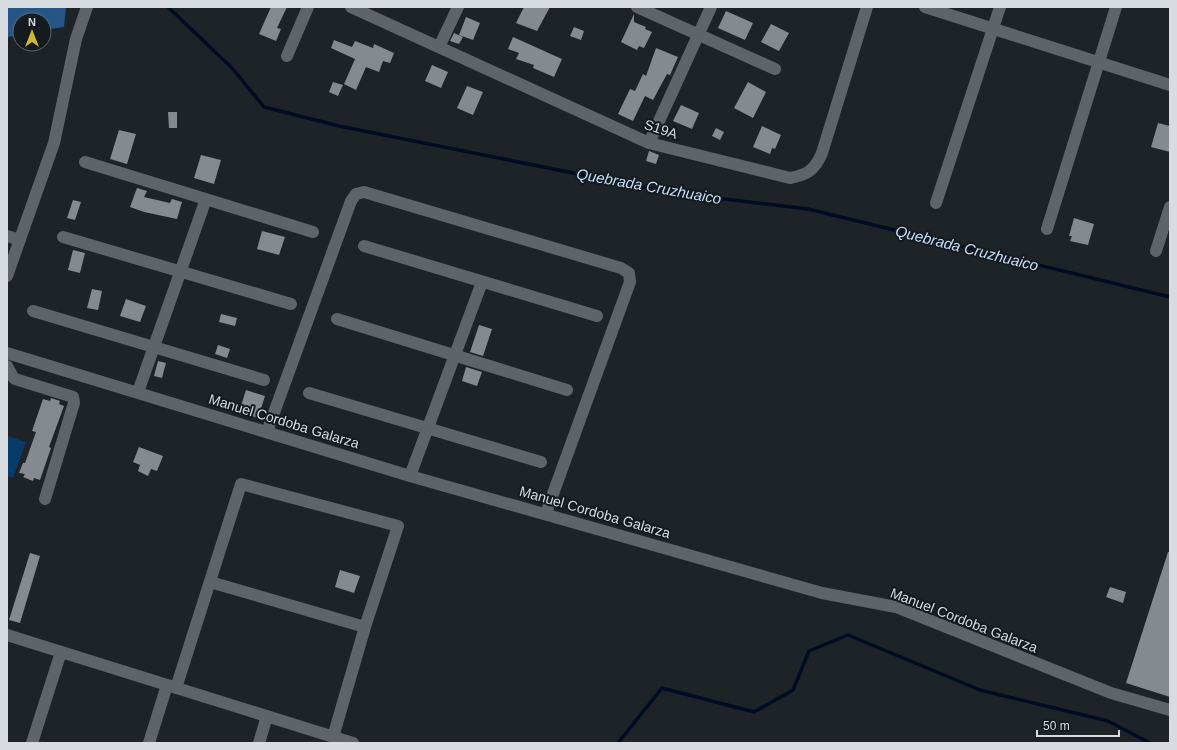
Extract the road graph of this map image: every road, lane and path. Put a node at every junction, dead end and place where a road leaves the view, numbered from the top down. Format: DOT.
graph roads {
  1 [pos="87,7"];
  2 [pos="308,7"];
  3 [pos="351,7"];
  4 [pos="458,7"];
  5 [pos="637,7"];
  6 [pos="711,7"];
  7 [pos="866,7"];
  8 [pos="924,7"];
  9 [pos="1000,7"];
  10 [pos="1116,7"];
  11 [pos="994,29"];
  12 [pos="699,35"];
  13 [pos="439,47"];
  14 [pos="287,56"];
  15 [pos="1099,62"];
  16 [pos="775,69"];
  17 [pos="1170,85"];
  18 [pos="649,143"];
  19 [pos="85,162"];
  20 [pos="206,199"];
  21 [pos="936,203"];
  22 [pos="1170,207"];
  23 [pos="1047,229"];
  24 [pos="313,232"];
  25 [pos="7,236"];
  26 [pos="63,237"];
  27 [pos="20,240"];
  28 [pos="364,246"];
  29 [pos="1156,251"];
  30 [pos="181,272"];
  31 [pos="7,276"];
  32 [pos="482,282"];
  33 [pos="291,304"];
  34 [pos="33,311"];
  35 [pos="597,316"];
  36 [pos="337,319"];
  37 [pos="154,347"];
  38 [pos="7,353"];
  39 [pos="455,355"];
  40 [pos="7,366"];
  41 [pos="264,380"];
  42 [pos="567,390"];
  43 [pos="138,392"];
  44 [pos="309,392"];
  45 [pos="428,428"];
  46 [pos="266,432"];
  47 [pos="542,462"];
  48 [pos="410,476"];
  49 [pos="45,499"];
  50 [pos="546,514"];
  51 [pos="210,582"];
  52 [pos="365,627"];
  53 [pos="7,635"];
  54 [pos="61,652"];
  55 [pos="172,686"];
  56 [pos="1170,710"];
  57 [pos="267,716"];
  58 [pos="333,737"];
  59 [pos="32,743"];
  60 [pos="149,743"];
  61 [pos="259,743"];
  62 [pos="353,743"];
  1 -- 27 [label="street"];
  2 -- 14 [label="street"];
  3 -- 13 [label="street, S19A"];
  4 -- 13 [label="street"];
  5 -- 12 [label="street"];
  6 -- 12 [label="street"];
  7 -- 18 [label="street, S19A"];
  8 -- 11 [label="street"];
  9 -- 11 [label="street"];
  10 -- 15 [label="street"];
  11 -- 15 [label="street"];
  11 -- 21 [label="street"];
  12 -- 16 [label="street"];
  12 -- 18 [label="street"];
  13 -- 18 [label="street, S19A"];
  15 -- 17 [label="street"];
  15 -- 23 [label="street"];
  19 -- 20 [label="street"];
  20 -- 24 [label="street"];
  20 -- 30 [label="street"];
  22 -- 29 [label="street"];
  25 -- 27 [label="street"];
  26 -- 30 [label="street"];
  27 -- 31 [label="street"];
  28 -- 32 [label="street"];
  30 -- 33 [label="street"];
  30 -- 37 [label="street"];
  32 -- 35 [label="street"];
  32 -- 39 [label="street"];
  34 -- 37 [label="street"];
  36 -- 39 [label="street"];
  37 -- 41 [label="street"];
  37 -- 43 [label="street"];
  38 -- 43 [label="street, Manuel Cordoba Galarza"];
  39 -- 42 [label="street"];
  39 -- 45 [label="street"];
  40 -- 49 [label="street"];
  43 -- 46 [label="street, Manuel Cordoba Galarza"];
  44 -- 45 [label="street"];
  45 -- 47 [label="street"];
  45 -- 48 [label="street"];
  46 -- 48 [label="street, Manuel Cordoba Galarza"];
  46 -- 50 [label="street"];
  48 -- 50 [label="street, Manuel Cordoba Galarza"];
  50 -- 56 [label="street, Manuel Cordoba Galarza"];
  51 -- 52 [label="street"];
  51 -- 52 [label="street"];
  51 -- 55 [label="street"];
  52 -- 58 [label="street"];
  53 -- 54 [label="street"];
  54 -- 55 [label="street"];
  54 -- 59 [label="street"];
  55 -- 57 [label="street"];
  55 -- 60 [label="street"];
  57 -- 58 [label="street"];
  57 -- 61 [label="street"];
  58 -- 62 [label="street"];
}
